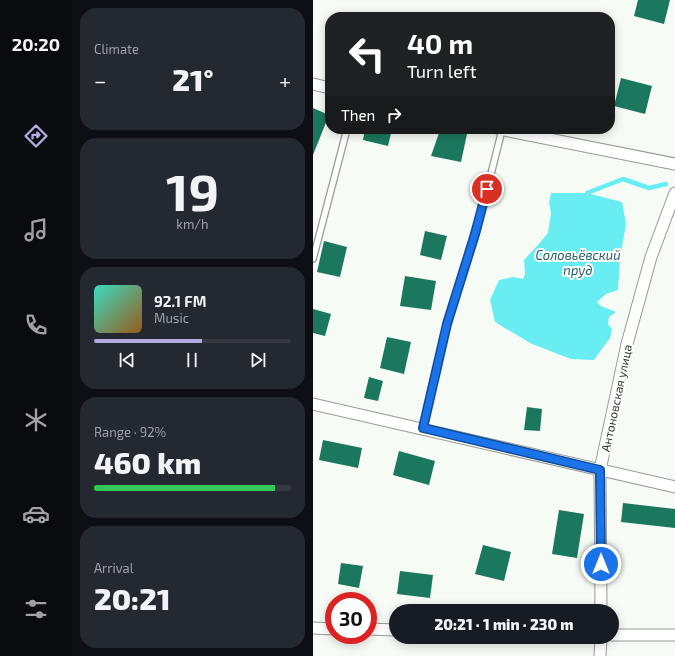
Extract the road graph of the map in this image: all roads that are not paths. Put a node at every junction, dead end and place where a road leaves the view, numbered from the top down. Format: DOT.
graph roads {
  1 [pos="313,84"];
  2 [pos="325,87"];
  3 [pos="346,134"];
  4 [pos="499,134"];
  5 [pos="525,134"];
  6 [pos="675,164"];
  7 [pos="675,193"];
  8 [pos="313,259"];
  9 [pos="313,404"];
  10 [pos="423,428"];
  11 [pos="600,470"];
  12 [pos="675,487"];
  13 [pos="601,604"];
  14 [pos="313,628"];
  15 [pos="325,628"];
  16 [pos="377,629"];
  17 [pos="389,630"];
  18 [pos="619,635"];
  19 [pos="675,635"];
  20 [pos="601,644"];
  21 [pos="600,656"];
  1 -- 2 [label="street"];
  3 -- 8 [label="lane"];
  4 -- 10 [label="lane"];
  5 -- 6 [label="street"];
  7 -- 11 [label="street, Антоновская улица"];
  9 -- 10 [label="street"];
  10 -- 11 [label="street"];
  11 -- 12 [label="street"];
  11 -- 13 [label="street, Антоновская улица"];
  14 -- 15 [label="street"];
  16 -- 17 [label="street"];
  18 -- 19 [label="street"];
  20 -- 21 [label="street"];
}
